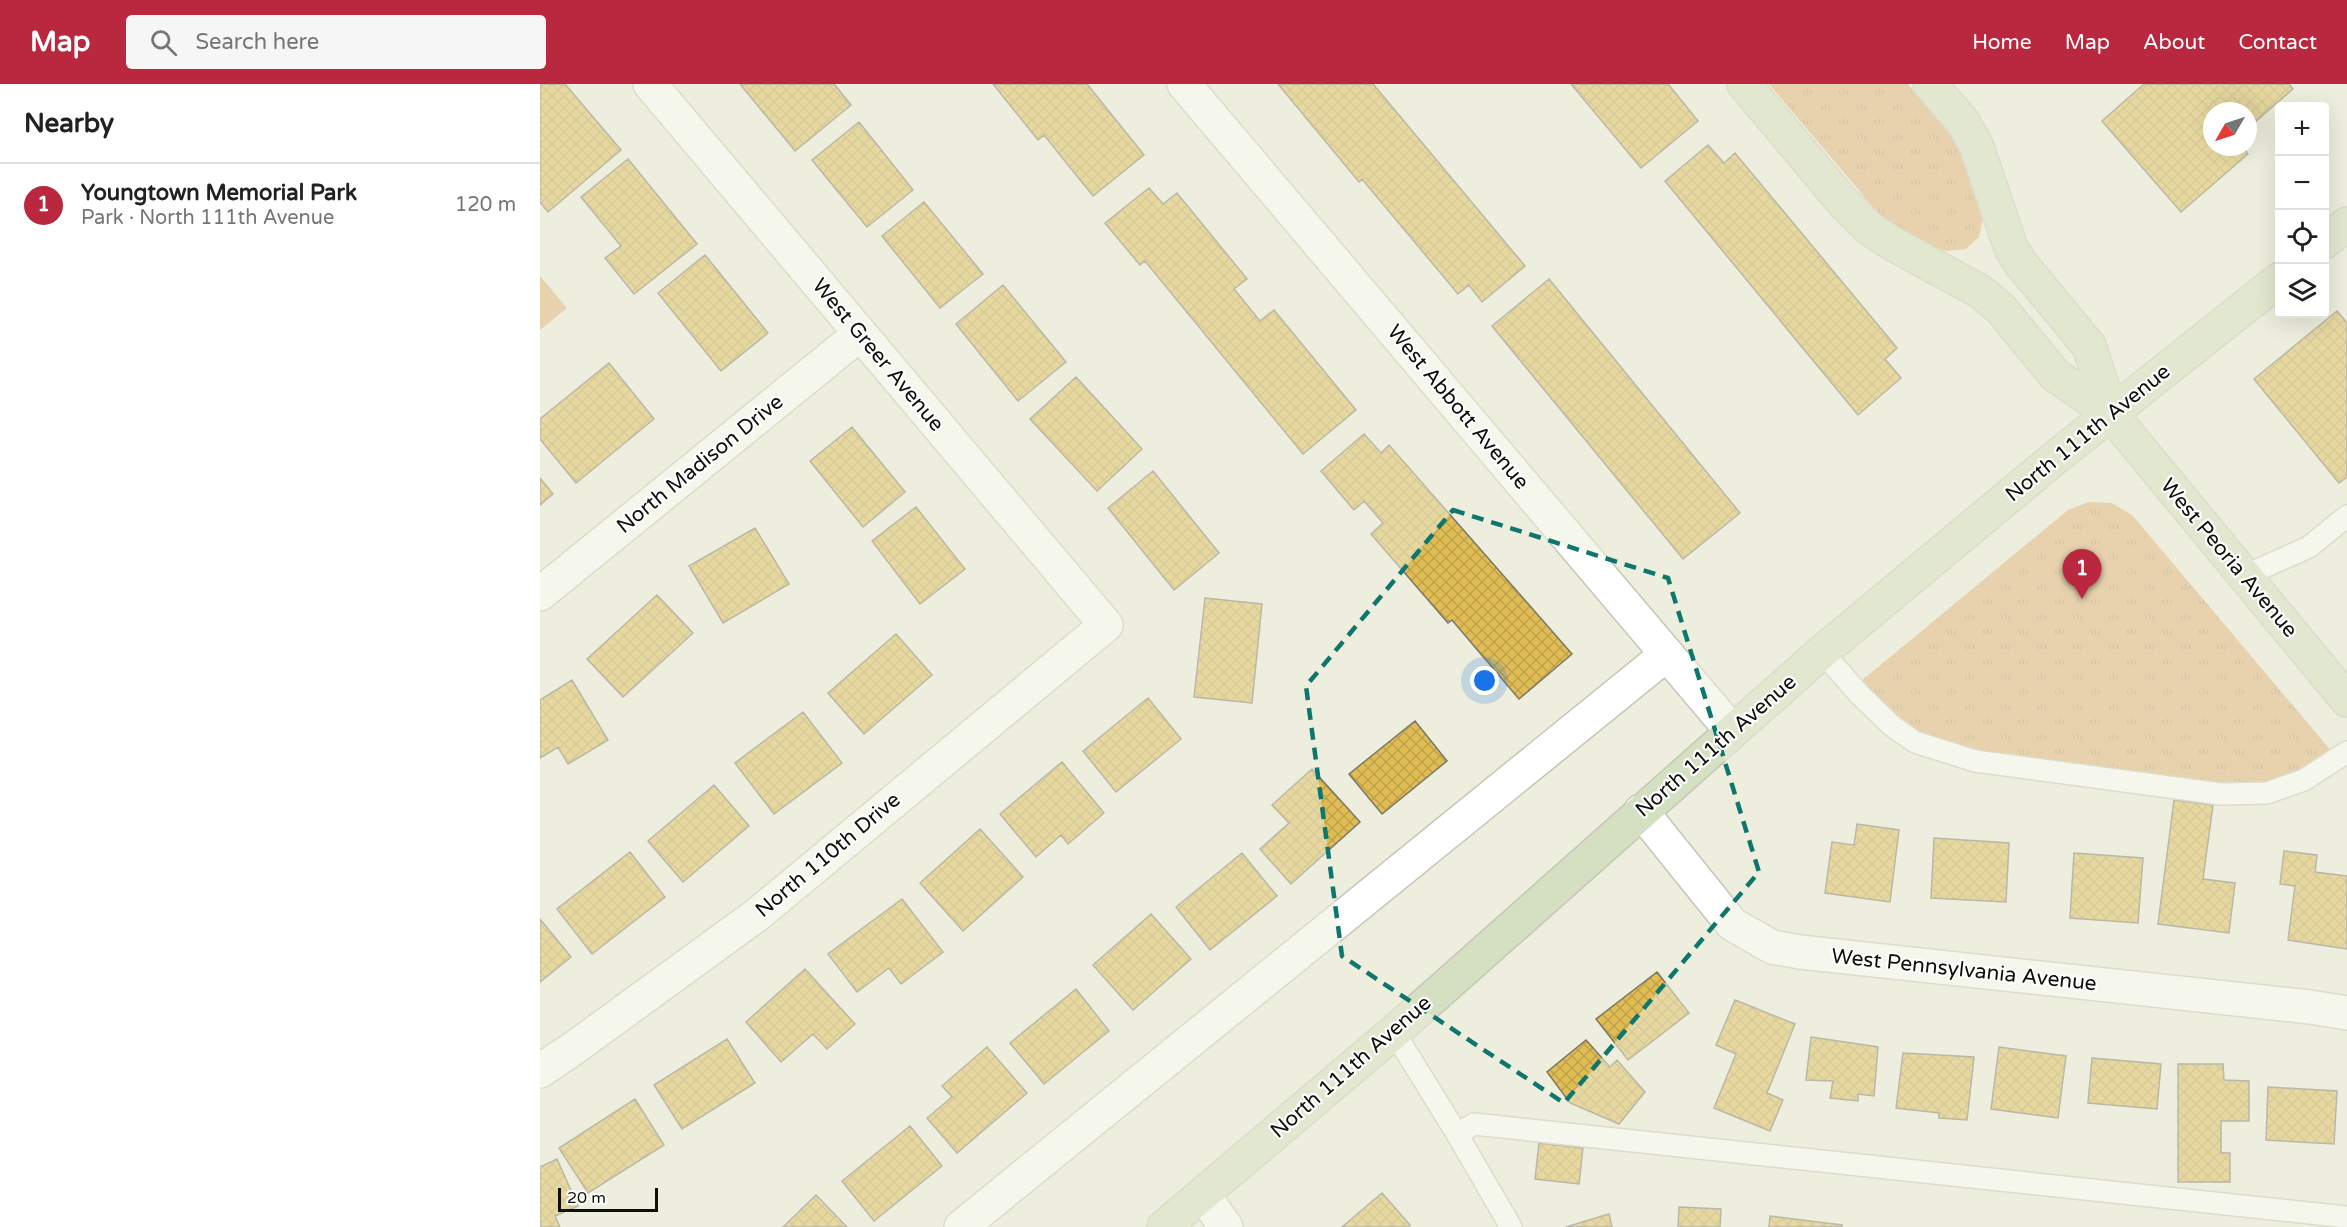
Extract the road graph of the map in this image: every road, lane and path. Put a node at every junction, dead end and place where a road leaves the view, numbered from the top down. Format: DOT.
graph roads {
  1 [pos="650,84"];
  2 [pos="1184,84"];
  3 [pos="1744,84"];
  4 [pos="1930,84"];
  5 [pos="2347,224"];
  6 [pos="2329,239"];
  7 [pos="2275,283"];
  8 [pos="860,334"];
  9 [pos="2112,414"];
  10 [pos="2347,516"];
  11 [pos="2244,576"];
  12 [pos="540,594"];
  13 [pos="1106,625"];
  14 [pos="1822,652"];
  15 [pos="1667,654"];
  16 [pos="2347,700"];
  17 [pos="1732,731"];
  18 [pos="2347,752"];
  19 [pos="1641,811"];
  20 [pos="2347,1013"];
  21 [pos="1394,1032"];
  22 [pos="540,1071"];
  23 [pos="1457,1134"];
  24 [pos="1203,1195"];
  25 [pos="2347,1217"];
  26 [pos="961,1227"];
  27 [pos="1164,1227"];
  28 [pos="1226,1227"];
  29 [pos="1511,1227"];
  1 -- 8 [label="street, West Greer Avenue"];
  2 -- 15 [label="street, West Abbott Avenue"];
  3 -- 9 [label="street, West Peoria Avenue"];
  4 -- 9 [label="street, West Peoria Avenue"];
  5 -- 6 [label="street"];
  7 -- 9 [label="street, North 111th Avenue"];
  8 -- 12 [label="street, North Madison Drive"];
  8 -- 13 [label="street, West Greer Avenue"];
  9 -- 11 [label="street, West Peoria Avenue"];
  9 -- 14 [label="street, North 111th Avenue"];
  10 -- 11 [label="lane"];
  11 -- 16 [label="street, West Peoria Avenue"];
  13 -- 22 [label="street, North 110th Drive"];
  14 -- 17 [label="street, North 111th Avenue"];
  14 -- 18 [label="lane"];
  15 -- 17 [label="street, West Abbott Avenue"];
  15 -- 26 [label="street"];
  17 -- 19 [label="street, North 111th Avenue"];
  19 -- 20 [label="street, West Pennsylvania Avenue"];
  19 -- 21 [label="street, North 111th Avenue"];
  21 -- 23 [label="lane"];
  21 -- 24 [label="street, North 111th Avenue"];
  23 -- 25 [label="lane"];
  23 -- 29 [label="lane"];
  24 -- 27 [label="street, North 111th Avenue"];
  24 -- 28 [label="street"];
}
